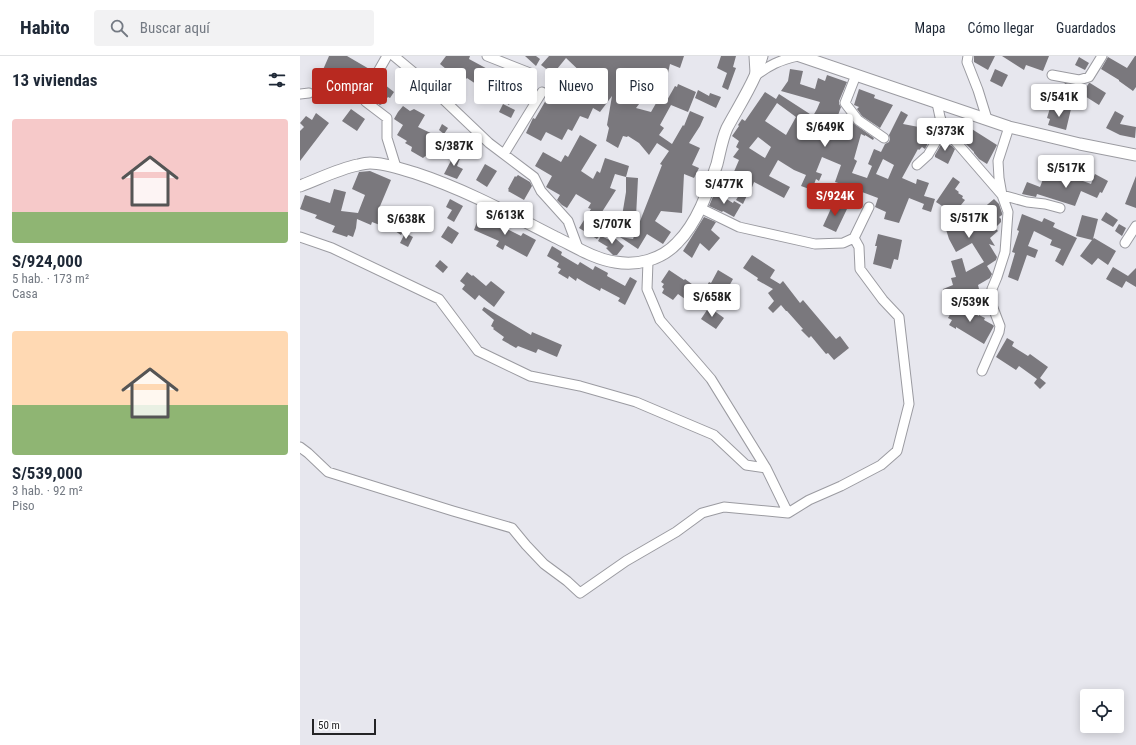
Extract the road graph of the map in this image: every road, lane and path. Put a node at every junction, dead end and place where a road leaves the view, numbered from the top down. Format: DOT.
graph roads {
  1 [pos="387,56"];
  2 [pos="394,56"];
  3 [pos="487,56"];
  4 [pos="754,56"];
  5 [pos="762,56"];
  6 [pos="799,56"];
  7 [pos="968,56"];
  8 [pos="1102,56"];
  9 [pos="517,68"];
  10 [pos="856,75"];
  11 [pos="1052,75"];
  12 [pos="754,77"];
  13 [pos="542,92"];
  14 [pos="937,103"];
  15 [pos="987,119"];
  16 [pos="1009,127"];
  17 [pos="944,128"];
  18 [pos="884,138"];
  19 [pos="504,154"];
  20 [pos="1136,155"];
  21 [pos="917,165"];
  22 [pos="396,167"];
  23 [pos="300,186"];
  24 [pos="1002,195"];
  25 [pos="869,207"];
  26 [pos="700,208"];
  27 [pos="1060,208"];
  28 [pos="1136,226"];
  29 [pos="300,237"];
  30 [pos="854,238"];
  31 [pos="1125,243"];
  32 [pos="578,248"];
  33 [pos="648,261"];
  34 [pos="982,371"];
  35 [pos="300,447"];
  36 [pos="766,468"];
  37 [pos="788,512"];
  1 -- 22 [label="street"];
  2 -- 19 [label="street"];
  3 -- 9 [label="street"];
  4 -- 12 [label="street"];
  5 -- 12 [label="main road"];
  6 -- 10 [label="main road"];
  6 -- 12 [label="street"];
  7 -- 15 [label="street"];
  8 -- 11 [label="street"];
  10 -- 14 [label="main road"];
  10 -- 18 [label="street"];
  12 -- 26 [label="main road"];
  13 -- 19 [label="street"];
  14 -- 15 [label="main road"];
  14 -- 17 [label="street"];
  15 -- 16 [label="main road"];
  16 -- 20 [label="main road"];
  16 -- 24 [label="street"];
  17 -- 21 [label="street"];
  17 -- 24 [label="street"];
  19 -- 32 [label="street"];
  22 -- 23 [label="main road"];
  22 -- 32 [label="main road"];
  24 -- 27 [label="street"];
  24 -- 34 [label="street"];
  25 -- 30 [label="street"];
  26 -- 30 [label="street"];
  26 -- 33 [label="main road"];
  28 -- 31 [label="street"];
  29 -- 36 [label="street"];
  30 -- 37 [label="street"];
  32 -- 33 [label="main road"];
  33 -- 36 [label="street"];
  35 -- 37 [label="street"];
  36 -- 37 [label="street"];
}
